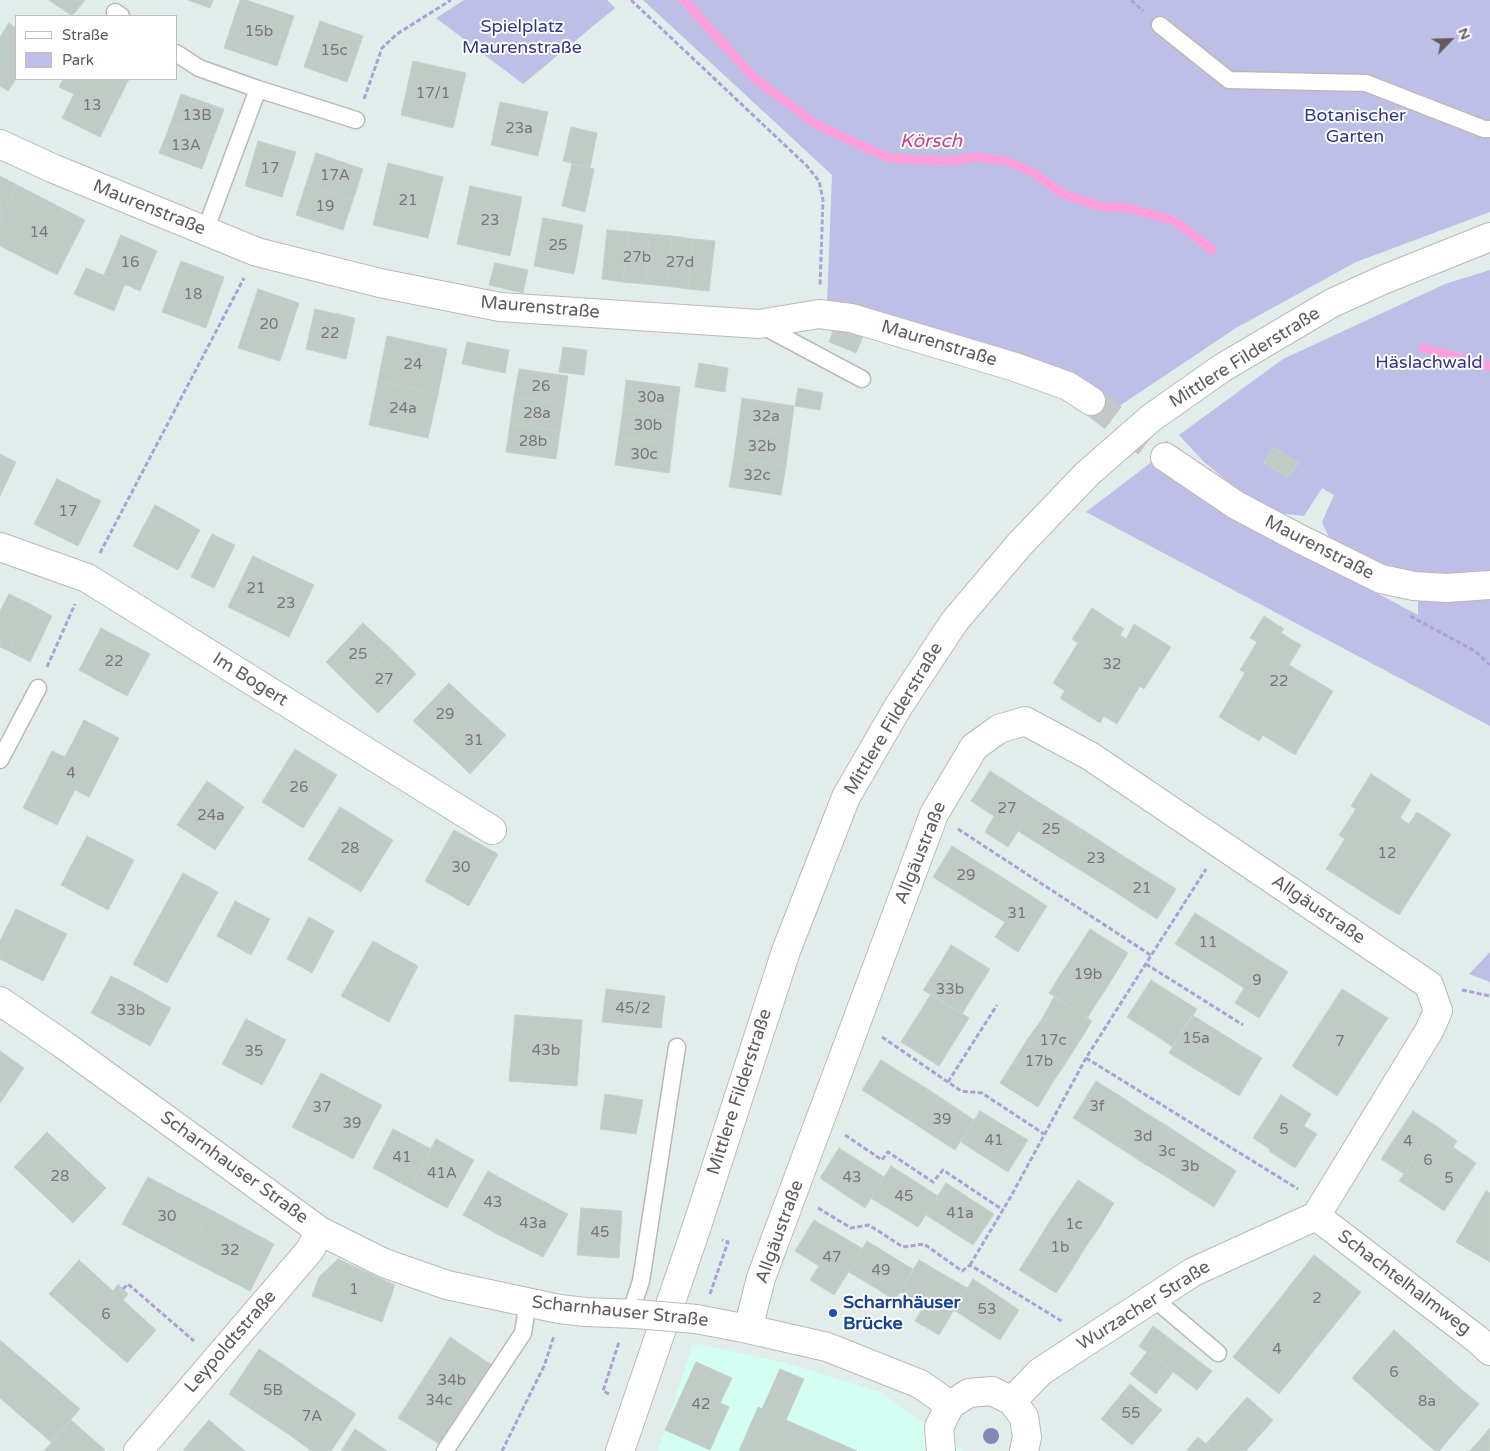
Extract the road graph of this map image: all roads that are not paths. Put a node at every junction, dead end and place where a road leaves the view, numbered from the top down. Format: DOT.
graph roads {
  1 [pos="1160,25"];
  2 [pos="178,54"];
  3 [pos="258,89"];
  4 [pos="356,120"];
  5 [pos="1490,129"];
  6 [pos="0,144"];
  7 [pos="204,231"];
  8 [pos="1490,237"];
  9 [pos="759,324"];
  10 [pos="862,379"];
  11 [pos="1092,400"];
  12 [pos="1165,457"];
  13 [pos="0,547"];
  14 [pos="1490,585"];
  15 [pos="38,688"];
  16 [pos="0,760"];
  17 [pos="492,830"];
  18 [pos="0,1001"];
  19 [pos="677,1047"];
  20 [pos="1319,1210"];
  21 [pos="320,1231"];
  22 [pos="1153,1298"];
  23 [pos="528,1302"];
  24 [pos="629,1320"];
  25 [pos="748,1328"];
  26 [pos="1486,1338"];
  27 [pos="1218,1353"];
  28 [pos="1012,1401"];
  29 [pos="950,1405"];
  30 [pos="138,1451"];
  31 [pos="445,1451"];
  32 [pos="620,1451"];
  33 [pos="941,1451"];
  34 [pos="1024,1451"];
  1 -- 5 [label="lane"];
  2 -- 3 [label="lane"];
  3 -- 4 [label="lane"];
  3 -- 7 [label="lane"];
  6 -- 7 [label="street, Maurenstraße"];
  7 -- 9 [label="street, Maurenstraße"];
  8 -- 32 [label="street, Mittlere Filderstraße"];
  9 -- 10 [label="lane"];
  9 -- 11 [label="street, Maurenstraße"];
  12 -- 14 [label="street, Maurenstraße"];
  13 -- 17 [label="street, Im Bogert"];
  15 -- 16 [label="lane"];
  18 -- 21 [label="street, Scharnhauser Straße"];
  19 -- 24 [label="lane"];
  20 -- 22 [label="street, Wurzacher Straße"];
  20 -- 25 [label="street, Allgäustraße"];
  20 -- 26 [label="street, Schachtelhalmweg"];
  21 -- 23 [label="street, Scharnhauser Straße"];
  21 -- 30 [label="street, Leypoldtstraße"];
  22 -- 27 [label="lane"];
  22 -- 28 [label="street, Wurzacher Straße"];
  23 -- 24 [label="street, Scharnhauser Straße"];
  23 -- 31 [label="lane"];
  24 -- 25 [label="street, Scharnhauser Straße, bridge"];
  25 -- 29 [label="street, Scharnhauser Straße"];
  28 -- 29 [label="street"];
  28 -- 34 [label="street"];
  29 -- 33 [label="street"];
}
